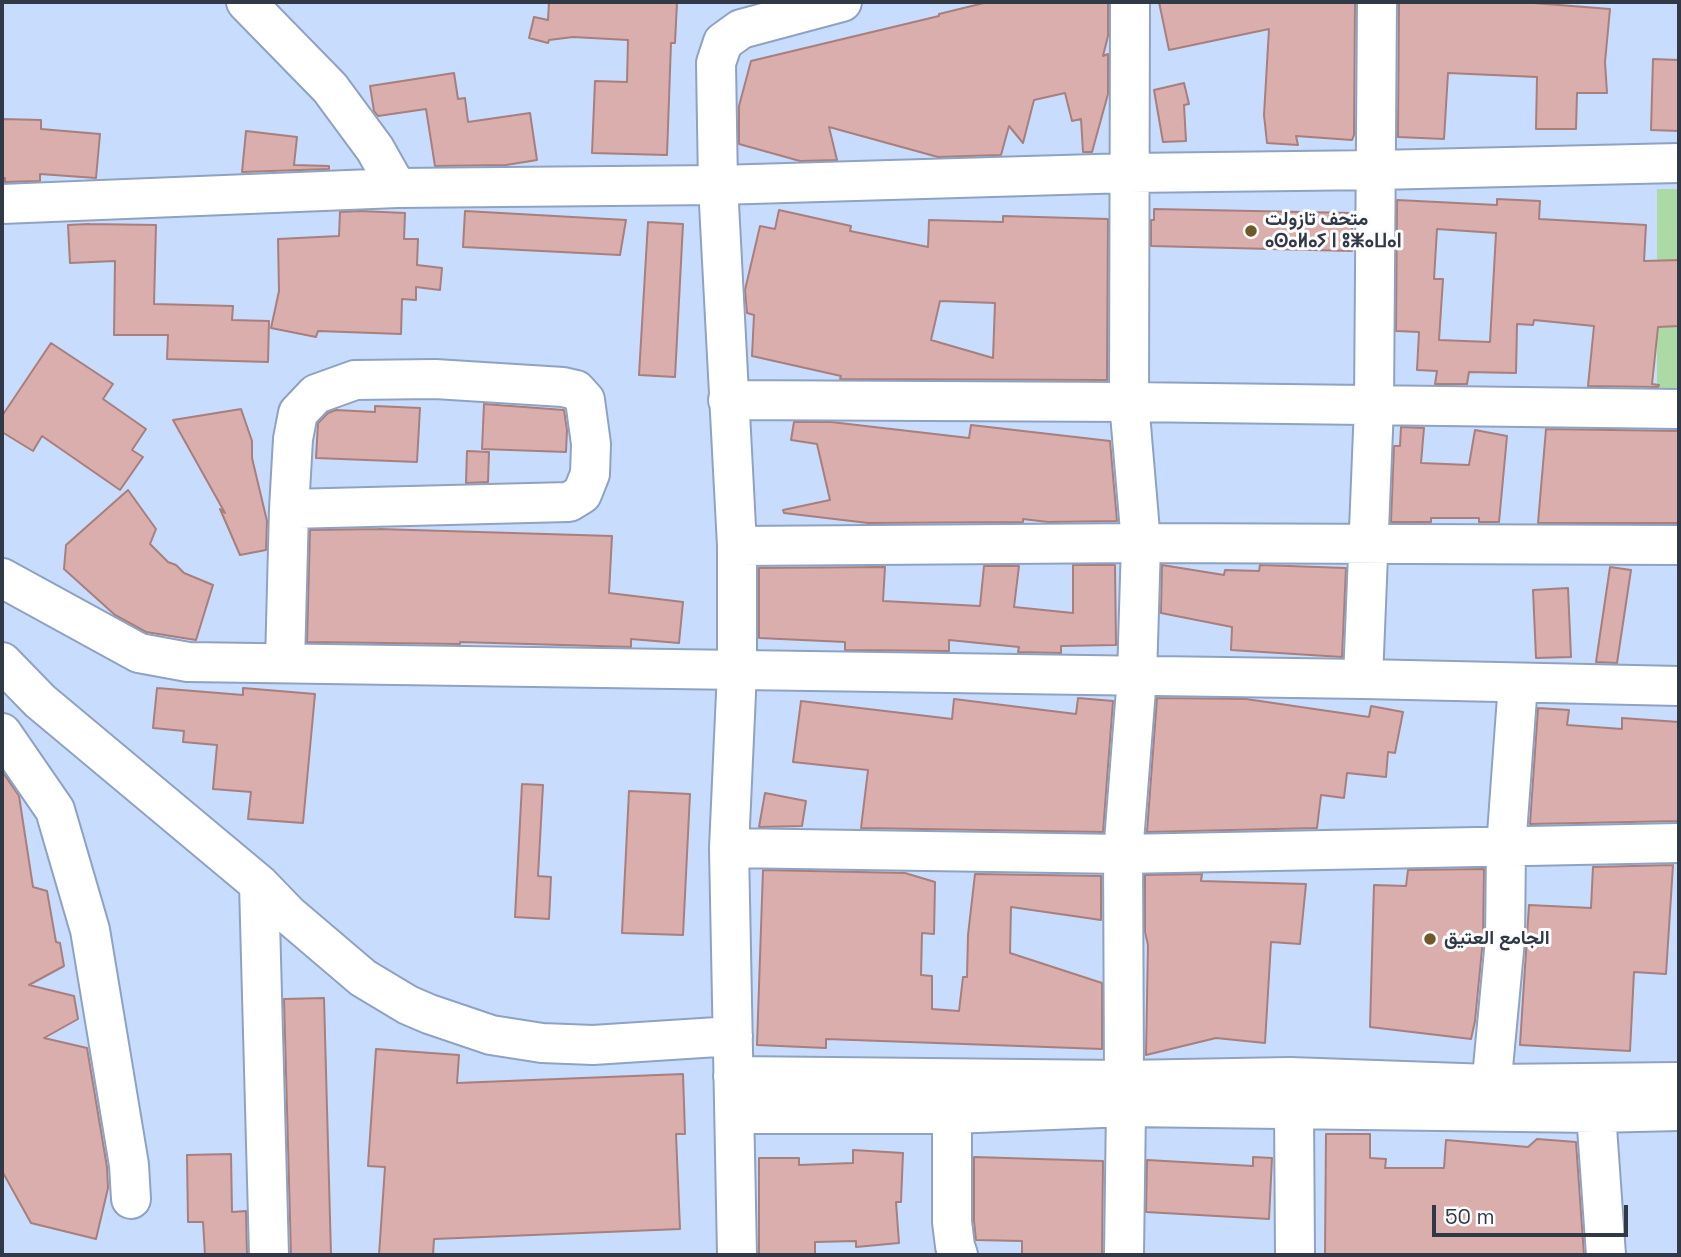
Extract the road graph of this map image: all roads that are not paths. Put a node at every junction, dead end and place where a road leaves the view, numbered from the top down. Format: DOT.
graph roads {
  1 [pos="246,2"];
  2 [pos="842,2"];
  3 [pos="1130,2"];
  4 [pos="1377,2"];
  5 [pos="1679,163"];
  6 [pos="1377,170"];
  7 [pos="1129,173"];
  8 [pos="718,185"];
  9 [pos="397,188"];
  10 [pos="2,204"];
  11 [pos="728,400"];
  12 [pos="1129,402"];
  13 [pos="1374,406"];
  14 [pos="1679,409"];
  15 [pos="289,509"];
  16 [pos="1141,543"];
  17 [pos="1369,544"];
  18 [pos="1679,545"];
  19 [pos="737,546"];
  20 [pos="2,578"];
  21 [pos="2,662"];
  22 [pos="285,663"];
  23 [pos="737,671"];
  24 [pos="1137,677"];
  25 [pos="1363,679"];
  26 [pos="1518,683"];
  27 [pos="1679,686"];
  28 [pos="2,733"];
  29 [pos="1679,843"];
  30 [pos="729,848"];
  31 [pos="1506,848"];
  32 [pos="1122,854"];
  33 [pos="259,884"];
  34 [pos="733,1036"];
  35 [pos="733,1076"];
  36 [pos="1679,1082"];
  37 [pos="1292,1093"];
  38 [pos="1125,1094"];
  39 [pos="1489,1098"];
  40 [pos="1679,1111"];
  41 [pos="1596,1113"];
  42 [pos="735,1114"];
  43 [pos="952,1114"];
  44 [pos="131,1199"];
  45 [pos="269,1255"];
  46 [pos="737,1255"];
  47 [pos="958,1255"];
  48 [pos="1124,1255"];
  49 [pos="1295,1255"];
  50 [pos="1606,1255"];
  1 -- 9 [label="street"];
  2 -- 8 [label="street"];
  3 -- 7 [label="street"];
  4 -- 6 [label="street"];
  5 -- 6 [label="street"];
  6 -- 7 [label="street"];
  6 -- 13 [label="street"];
  7 -- 8 [label="street"];
  7 -- 12 [label="street"];
  8 -- 9 [label="street"];
  8 -- 11 [label="street"];
  9 -- 10 [label="street"];
  11 -- 12 [label="street"];
  11 -- 19 [label="street"];
  12 -- 13 [label="street"];
  12 -- 16 [label="street"];
  13 -- 14 [label="street"];
  13 -- 17 [label="street"];
  15 -- 15 [label="street"];
  15 -- 22 [label="street"];
  16 -- 17 [label="street"];
  16 -- 19 [label="street"];
  16 -- 24 [label="street"];
  17 -- 18 [label="street"];
  17 -- 25 [label="street"];
  19 -- 23 [label="street"];
  20 -- 22 [label="street"];
  21 -- 33 [label="street"];
  22 -- 23 [label="street"];
  23 -- 24 [label="street"];
  23 -- 30 [label="street"];
  24 -- 25 [label="street"];
  24 -- 32 [label="street"];
  25 -- 26 [label="street"];
  26 -- 27 [label="street"];
  26 -- 31 [label="street"];
  28 -- 44 [label="street"];
  29 -- 31 [label="street"];
  30 -- 32 [label="street"];
  30 -- 34 [label="street"];
  31 -- 32 [label="street"];
  31 -- 39 [label="street"];
  32 -- 38 [label="street"];
  33 -- 34 [label="street"];
  33 -- 45 [label="street"];
  34 -- 35 [label="street"];
  35 -- 38 [label="street"];
  35 -- 42 [label="street"];
  36 -- 39 [label="street"];
  37 -- 38 [label="street"];
  37 -- 39 [label="street"];
  37 -- 49 [label="street"];
  38 -- 43 [label="street"];
  38 -- 48 [label="street"];
  39 -- 41 [label="street"];
  40 -- 41 [label="street"];
  41 -- 50 [label="street"];
  42 -- 43 [label="street"];
  42 -- 46 [label="street"];
  43 -- 47 [label="street"];
}
